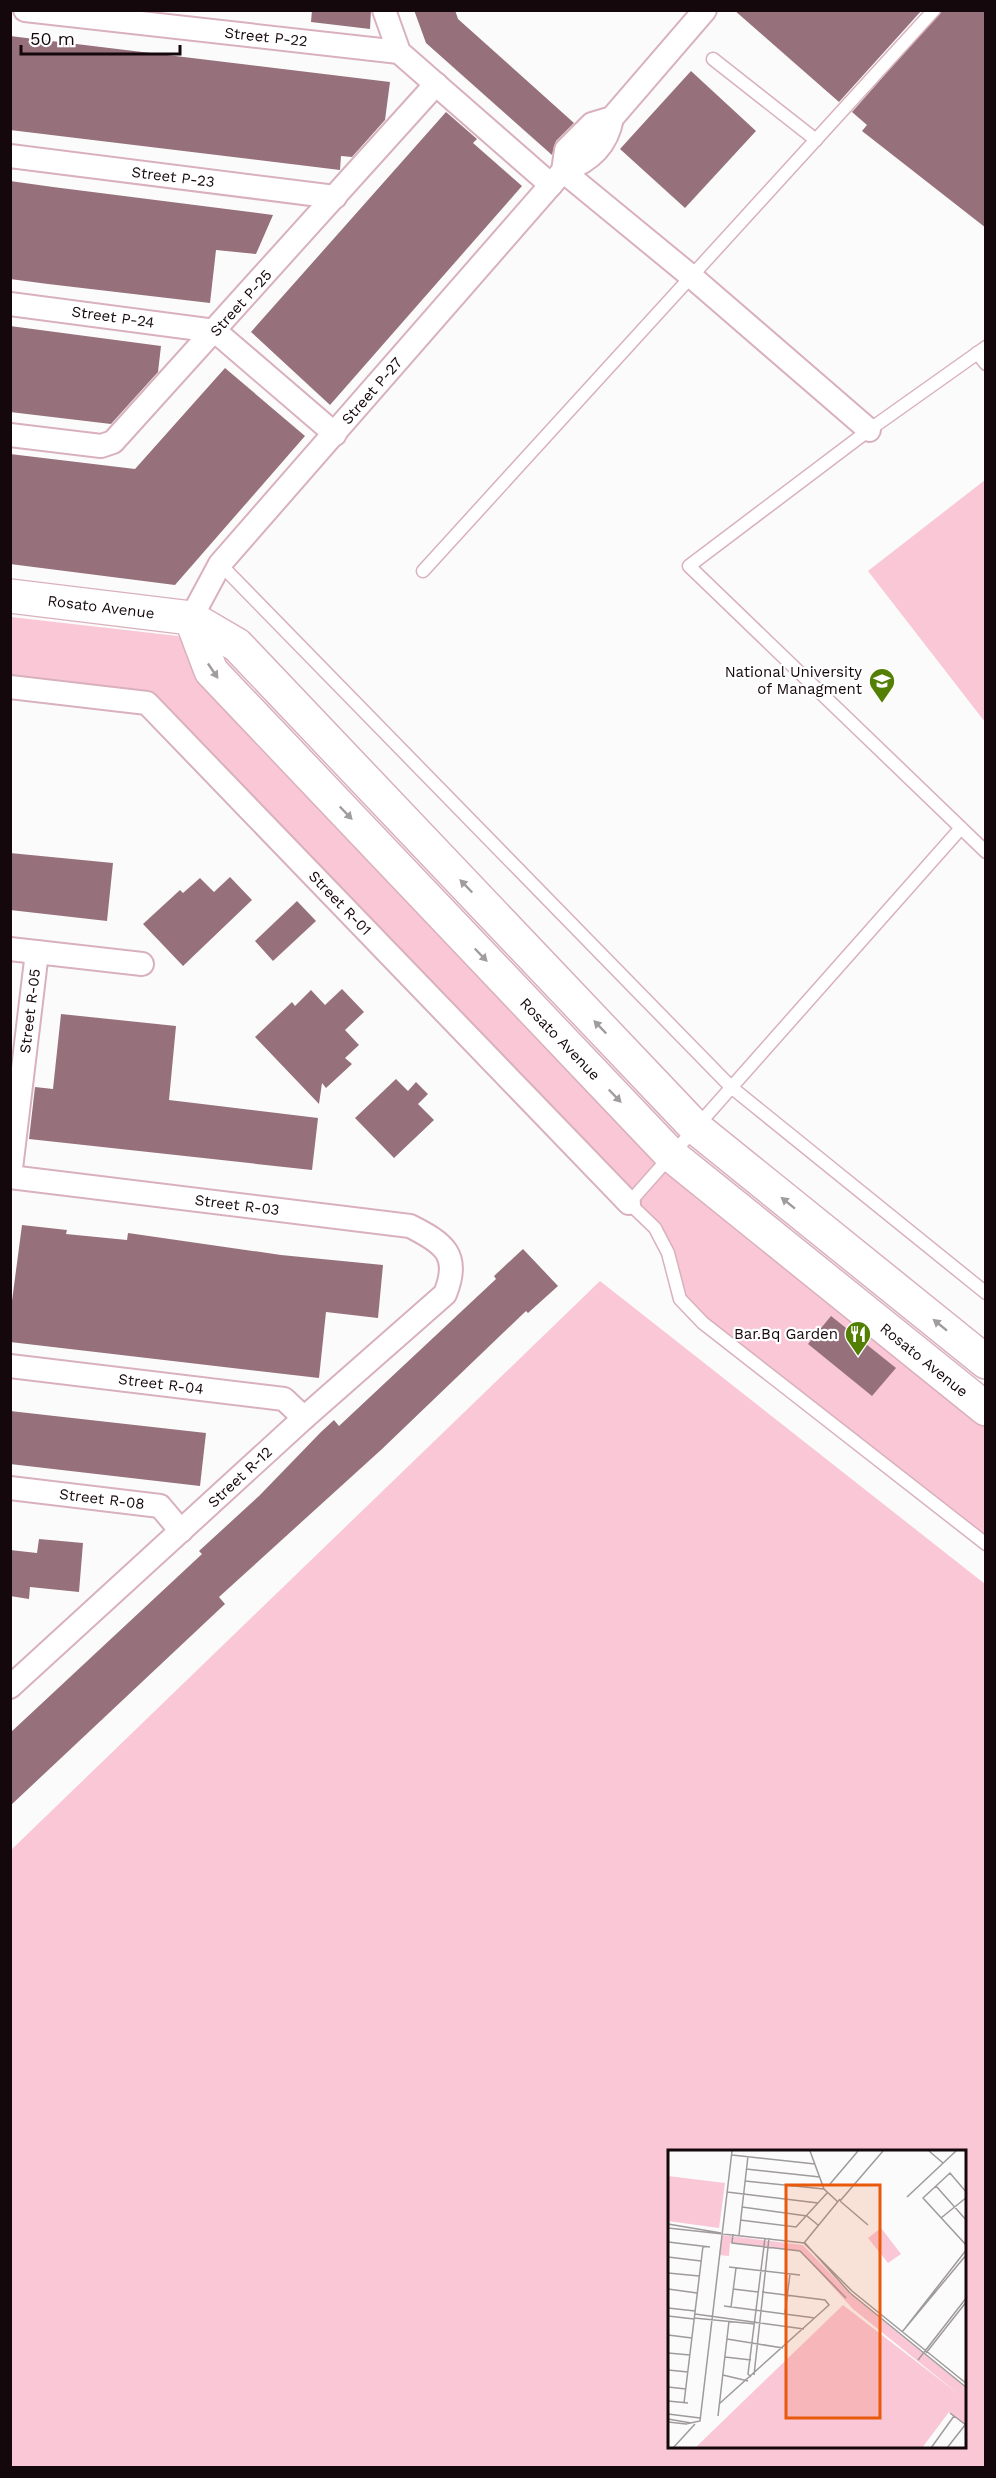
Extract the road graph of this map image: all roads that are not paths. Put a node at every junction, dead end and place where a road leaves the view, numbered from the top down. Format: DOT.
graph roads {
  1 [pos="25,10"];
  2 [pos="384,10"];
  3 [pos="705,10"];
  4 [pos="934,10"];
  5 [pos="399,52"];
  6 [pos="712,59"];
  7 [pos="436,84"];
  8 [pos="816,140"];
  9 [pos="10,156"];
  10 [pos="557,178"];
  11 [pos="335,197"];
  12 [pos="692,277"];
  13 [pos="10,304"];
  14 [pos="215,331"];
  15 [pos="981,350"];
  16 [pos="986,364"];
  17 [pos="869,430"];
  18 [pos="335,434"];
  19 [pos="10,435"];
  20 [pos="220,564"];
  21 [pos="423,571"];
  22 [pos="10,596"];
  23 [pos="191,618"];
  24 [pos="10,687"];
  25 [pos="961,828"];
  26 [pos="986,852"];
  27 [pos="10,949"];
  28 [pos="38,952"];
  29 [pos="142,963"];
  30 [pos="731,1088"];
  31 [pos="696,1128"];
  32 [pos="671,1155"];
  33 [pos="10,1177"];
  34 [pos="629,1203"];
  35 [pos="452,1259"];
  36 [pos="986,1293"];
  37 [pos="986,1362"];
  38 [pos="10,1366"];
  39 [pos="986,1409"];
  40 [pos="304,1418"];
  41 [pos="10,1488"];
  42 [pos="181,1531"];
  43 [pos="986,1544"];
  44 [pos="10,1687"];
  1 -- 5 [label="street, Street P-22"];
  2 -- 5 [label="street"];
  3 -- 10 [label="street, Street P-27"];
  4 -- 8 [label="lane"];
  5 -- 7 [label="street"];
  6 -- 8 [label="lane"];
  7 -- 10 [label="street"];
  7 -- 11 [label="street, Street P-25"];
  8 -- 12 [label="lane"];
  9 -- 11 [label="street, Street P-23"];
  10 -- 12 [label="street"];
  10 -- 18 [label="street, Street P-27"];
  11 -- 14 [label="street, Street P-25"];
  12 -- 17 [label="street"];
  12 -- 21 [label="lane"];
  13 -- 14 [label="street, Street P-24"];
  14 -- 18 [label="street"];
  14 -- 19 [label="street, Street P-25"];
  15 -- 16 [label="lane"];
  15 -- 17 [label="lane"];
  17 -- 25 [label="lane"];
  18 -- 20 [label="street, Street P-27"];
  20 -- 23 [label="street, Street P-27"];
  20 -- 30 [label="lane"];
  22 -- 23 [label="street, Rosato Avenue"];
  31 -- 23 [label="street, Rosato Avenue, one-way"];
  23 -- 32 [label="street, Rosato Avenue, one-way"];
  24 -- 34 [label="street, Street R-01"];
  25 -- 26 [label="lane"];
  25 -- 30 [label="lane"];
  27 -- 28 [label="street"];
  28 -- 29 [label="street"];
  28 -- 33 [label="street, Street R-05"];
  30 -- 31 [label="lane"];
  30 -- 36 [label="lane"];
  31 -- 32 [label="lane"];
  37 -- 31 [label="street, Rosato Avenue, one-way"];
  32 -- 34 [label="lane"];
  32 -- 39 [label="street, Rosato Avenue"];
  33 -- 35 [label="street, Street R-03"];
  34 -- 43 [label="lane"];
  35 -- 40 [label="street, Street R-12"];
  38 -- 40 [label="street, Street R-04"];
  40 -- 42 [label="street, Street R-12"];
  41 -- 42 [label="street, Street R-08"];
  42 -- 44 [label="street, Street R-12"];
}
